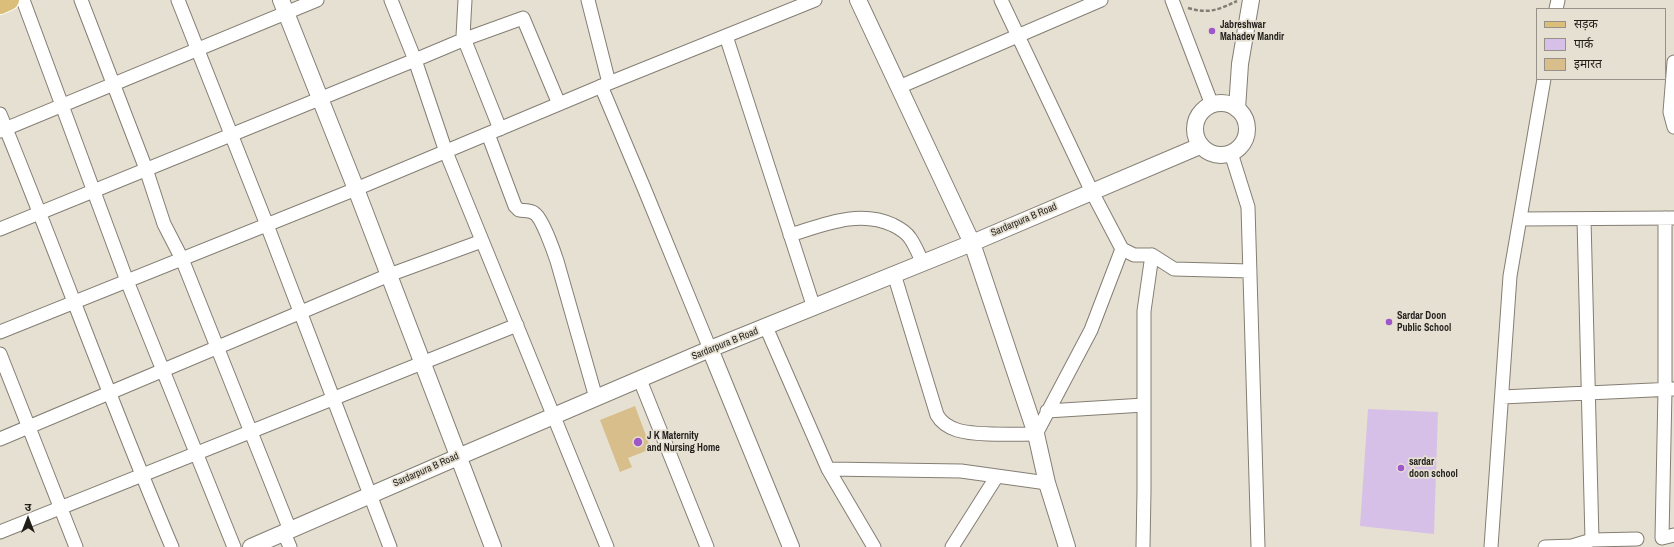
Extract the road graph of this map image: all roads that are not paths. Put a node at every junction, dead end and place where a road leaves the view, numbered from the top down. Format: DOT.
graph roads {
  1 [pos="9,0"];
  2 [pos="23,0"];
  3 [pos="81,0"];
  4 [pos="178,0"];
  5 [pos="317,0"];
  6 [pos="391,0"];
  7 [pos="465,0"];
  8 [pos="588,0"];
  9 [pos="815,0"];
  10 [pos="858,0"];
  11 [pos="1001,0"];
  12 [pos="1172,0"];
  13 [pos="1251,0"];
  14 [pos="1095,1"];
  15 [pos="0,4"];
  16 [pos="284,6"];
  17 [pos="1018,35"];
  18 [pos="726,36"];
  19 [pos="465,39"];
  20 [pos="197,49"];
  21 [pos="415,60"];
  22 [pos="1674,62"];
  23 [pos="1544,80"];
  24 [pos="113,84"];
  25 [pos="605,85"];
  26 [pos="899,87"];
  27 [pos="320,99"];
  28 [pos="558,104"];
  29 [pos="62,105"];
  30 [pos="1212,105"];
  31 [pos="1237,109"];
  32 [pos="0,114"];
  33 [pos="1674,126"];
  34 [pos="3,130"];
  35 [pos="494,131"];
  36 [pos="231,135"];
  37 [pos="1200,146"];
  38 [pos="446,152"];
  39 [pos="1231,153"];
  40 [pos="146,169"];
  41 [pos="356,189"];
  42 [pos="94,190"];
  43 [pos="1092,192"];
  44 [pos="40,213"];
  45 [pos="1669,218"];
  46 [pos="1520,219"];
  47 [pos="1584,219"];
  48 [pos="266,225"];
  49 [pos="0,229"];
  50 [pos="790,235"];
  51 [pos="482,241"];
  52 [pos="972,243"];
  53 [pos="1122,249"];
  54 [pos="1152,255"];
  55 [pos="182,259"];
  56 [pos="923,263"];
  57 [pos="1250,271"];
  58 [pos="894,274"];
  59 [pos="389,275"];
  60 [pos="127,281"];
  61 [pos="75,302"];
  62 [pos="814,308"];
  63 [pos="300,313"];
  64 [pos="517,326"];
  65 [pos="766,327"];
  66 [pos="0,332"];
  67 [pos="217,348"];
  68 [pos="710,349"];
  69 [pos="0,354"];
  70 [pos="422,363"];
  71 [pos="163,370"];
  72 [pos="640,380"];
  73 [pos="1670,390"];
  74 [pos="109,393"];
  75 [pos="1588,393"];
  76 [pos="1502,397"];
  77 [pos="596,398"];
  78 [pos="332,399"];
  79 [pos="1144,405"];
  80 [pos="1047,411"];
  81 [pos="554,416"];
  82 [pos="29,427"];
  83 [pos="250,432"];
  84 [pos="1036,434"];
  85 [pos="0,439"];
  86 [pos="196,454"];
  87 [pos="458,457"];
  88 [pos="828,469"];
  89 [pos="141,476"];
  90 [pos="997,476"];
  91 [pos="1047,483"];
  92 [pos="369,495"];
  93 [pos="61,508"];
  94 [pos="0,532"];
  95 [pos="1674,535"];
  96 [pos="288,537"];
  97 [pos="1637,539"];
  98 [pos="1592,540"];
  99 [pos="76,547"];
  100 [pos="172,547"];
  101 [pos="234,547"];
  102 [pos="251,547"];
  103 [pos="390,547"];
  104 [pos="493,547"];
  105 [pos="607,547"];
  106 [pos="707,547"];
  107 [pos="791,547"];
  108 [pos="874,547"];
  109 [pos="952,547"];
  110 [pos="1067,547"];
  111 [pos="1142,547"];
  112 [pos="1258,547"];
  113 [pos="1491,547"];
  114 [pos="1545,547"];
  1 -- 15 [label="main road"];
  2 -- 29 [label="street"];
  3 -- 24 [label="street"];
  4 -- 20 [label="street"];
  5 -- 16 [label="street"];
  6 -- 21 [label="street"];
  7 -- 19 [label="street"];
  8 -- 25 [label="street"];
  9 -- 18 [label="street"];
  10 -- 26 [label="street"];
  11 -- 17 [label="street"];
  12 -- 30 [label="street"];
  13 -- 31 [label="street"];
  14 -- 17 [label="street"];
  16 -- 20 [label="street"];
  16 -- 27 [label="street"];
  17 -- 26 [label="street"];
  17 -- 43 [label="street"];
  18 -- 25 [label="street"];
  18 -- 50 [label="street"];
  19 -- 21 [label="street"];
  19 -- 28 [label="street"];
  19 -- 35 [label="street"];
  20 -- 24 [label="street"];
  20 -- 36 [label="street"];
  21 -- 27 [label="street"];
  21 -- 38 [label="street"];
  22 -- 33 [label="street"];
  23 -- 46 [label="street"];
  24 -- 29 [label="street"];
  24 -- 40 [label="street"];
  25 -- 28 [label="street"];
  25 -- 68 [label="street"];
  26 -- 52 [label="street"];
  27 -- 36 [label="street"];
  27 -- 41 [label="street"];
  28 -- 35 [label="street"];
  29 -- 34 [label="street"];
  29 -- 42 [label="street"];
  30 -- 31 [label="street"];
  30 -- 37 [label="street"];
  31 -- 39 [label="street"];
  32 -- 34 [label="street"];
  34 -- 44 [label="street"];
  35 -- 38 [label="street"];
  35 -- 77 [label="street"];
  36 -- 40 [label="street"];
  36 -- 48 [label="street"];
  37 -- 39 [label="street"];
  37 -- 43 [label="street, Sardarpura B Road"];
  38 -- 41 [label="street"];
  38 -- 51 [label="street"];
  39 -- 57 [label="street"];
  40 -- 42 [label="street"];
  40 -- 55 [label="street"];
  41 -- 48 [label="street"];
  41 -- 59 [label="street"];
  42 -- 44 [label="street"];
  42 -- 60 [label="street"];
  43 -- 52 [label="street, Sardarpura B Road"];
  43 -- 53 [label="street"];
  44 -- 49 [label="street"];
  44 -- 61 [label="street"];
  45 -- 47 [label="street"];
  45 -- 73 [label="street"];
  46 -- 47 [label="street"];
  46 -- 76 [label="street"];
  47 -- 75 [label="street"];
  48 -- 55 [label="street"];
  48 -- 63 [label="street"];
  50 -- 56 [label="street"];
  50 -- 62 [label="street"];
  51 -- 59 [label="street"];
  51 -- 64 [label="street"];
  52 -- 56 [label="street, Sardarpura B Road"];
  52 -- 84 [label="street"];
  53 -- 54 [label="street"];
  53 -- 80 [label="street"];
  54 -- 57 [label="street"];
  54 -- 79 [label="street"];
  55 -- 60 [label="street"];
  55 -- 67 [label="street"];
  56 -- 58 [label="street, Sardarpura B Road"];
  57 -- 112 [label="street"];
  58 -- 62 [label="street, Sardarpura B Road"];
  58 -- 84 [label="street"];
  59 -- 63 [label="street"];
  59 -- 70 [label="street"];
  60 -- 61 [label="street"];
  60 -- 71 [label="street"];
  61 -- 66 [label="street"];
  61 -- 74 [label="street"];
  62 -- 65 [label="street, Sardarpura B Road"];
  63 -- 67 [label="street"];
  63 -- 78 [label="street"];
  64 -- 70 [label="street"];
  64 -- 81 [label="street"];
  65 -- 68 [label="street, Sardarpura B Road"];
  65 -- 88 [label="street"];
  67 -- 71 [label="street"];
  67 -- 83 [label="street"];
  68 -- 72 [label="street, Sardarpura B Road"];
  68 -- 107 [label="street"];
  69 -- 82 [label="street"];
  70 -- 78 [label="street"];
  70 -- 87 [label="street"];
  71 -- 74 [label="street"];
  71 -- 86 [label="street"];
  72 -- 77 [label="street, Sardarpura B Road"];
  72 -- 106 [label="street"];
  73 -- 75 [label="street"];
  73 -- 95 [label="street"];
  74 -- 82 [label="street"];
  74 -- 89 [label="street"];
  75 -- 76 [label="street"];
  75 -- 98 [label="street"];
  76 -- 113 [label="street"];
  77 -- 81 [label="street, Sardarpura B Road"];
  78 -- 83 [label="street"];
  78 -- 92 [label="street"];
  79 -- 80 [label="street"];
  79 -- 111 [label="street"];
  80 -- 84 [label="street"];
  81 -- 87 [label="street, Sardarpura B Road"];
  81 -- 105 [label="street"];
  82 -- 85 [label="street"];
  82 -- 93 [label="street"];
  83 -- 86 [label="street"];
  83 -- 96 [label="street"];
  84 -- 91 [label="street"];
  86 -- 89 [label="street"];
  86 -- 101 [label="street"];
  87 -- 92 [label="street, Sardarpura B Road"];
  87 -- 104 [label="street"];
  88 -- 90 [label="street"];
  88 -- 108 [label="street"];
  89 -- 93 [label="street"];
  89 -- 100 [label="street"];
  90 -- 91 [label="street"];
  90 -- 109 [label="street"];
  91 -- 110 [label="street"];
  92 -- 96 [label="street, Sardarpura B Road"];
  92 -- 103 [label="street"];
  93 -- 94 [label="street"];
  93 -- 99 [label="street"];
  96 -- 102 [label="street, Sardarpura B Road"];
  97 -- 98 [label="street"];
  98 -- 114 [label="street"];
}
